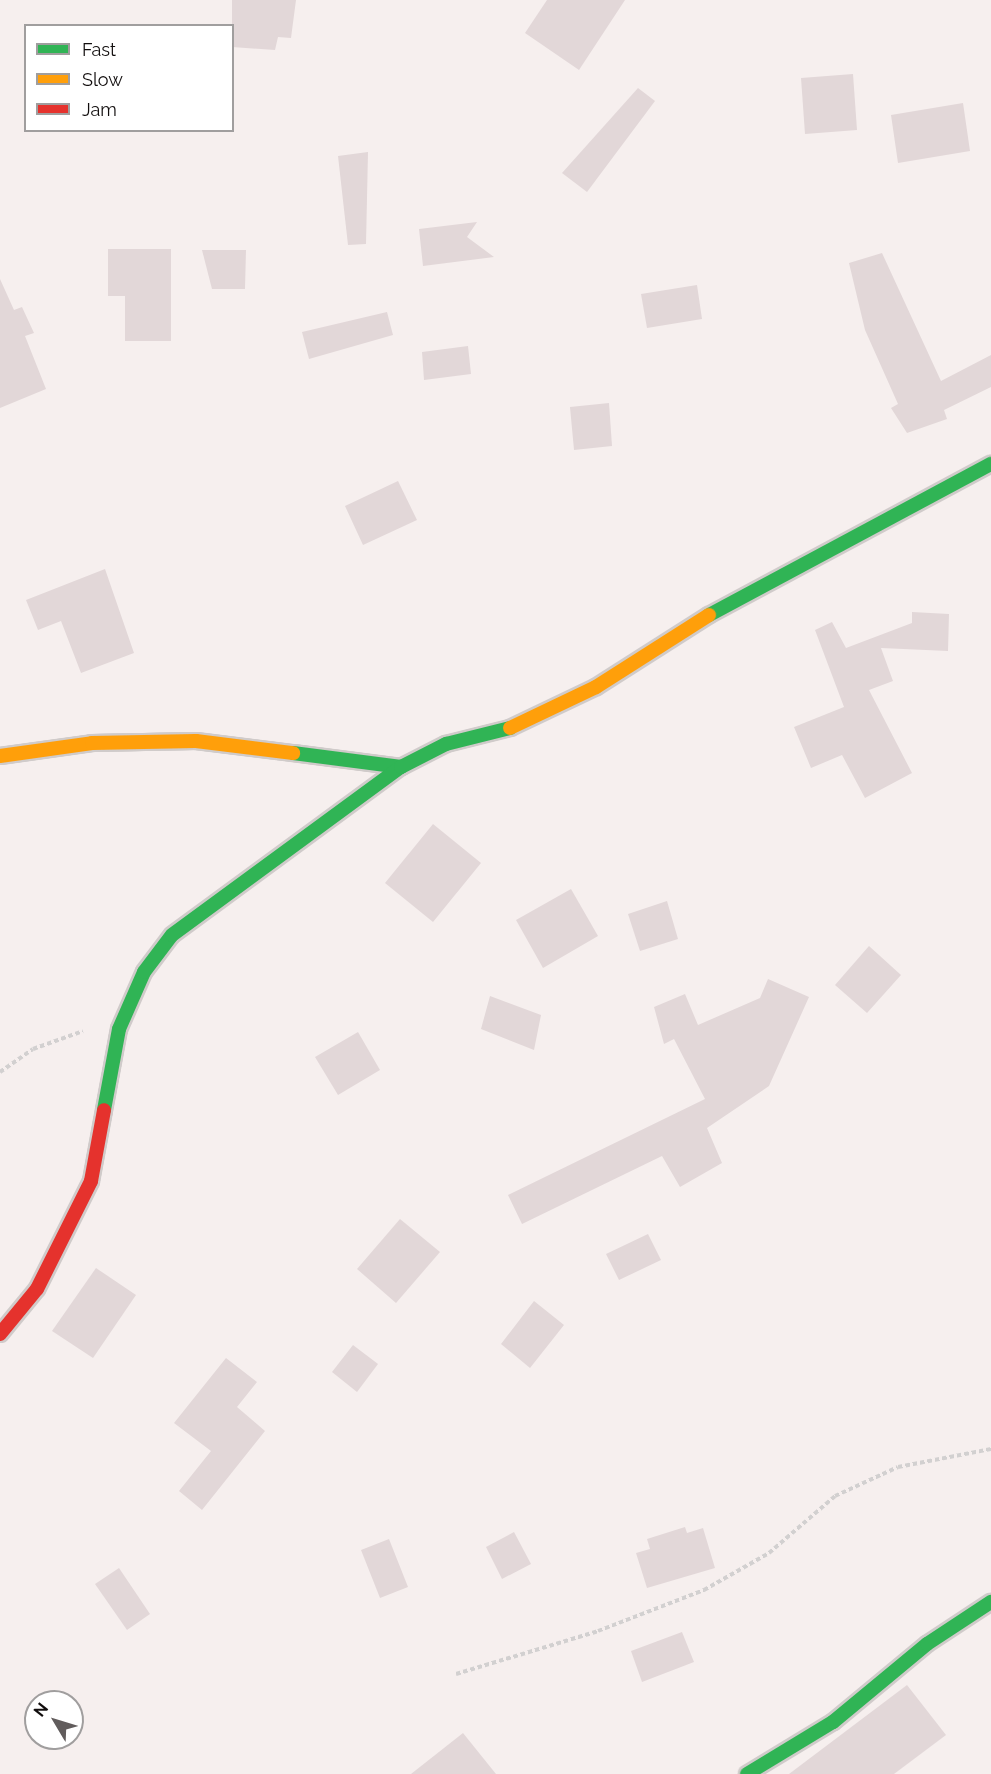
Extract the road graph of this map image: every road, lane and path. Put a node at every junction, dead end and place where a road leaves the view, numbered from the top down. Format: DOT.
graph roads {
  1 [pos="991,464"];
  2 [pos="0,756"];
  3 [pos="401,767"];
  4 [pos="119,1029"];
  5 [pos="0,1072"];
  6 [pos="0,1334"];
  7 [pos="991,1449"];
  8 [pos="991,1602"];
  9 [pos="456,1674"];
  10 [pos="747,1774"];
  1 -- 3 [label="street"];
  2 -- 3 [label="street"];
  3 -- 4 [label="street"];
  4 -- 5 [label="path"];
  4 -- 6 [label="street"];
  7 -- 9 [label="path"];
  8 -- 10 [label="street"];
}
